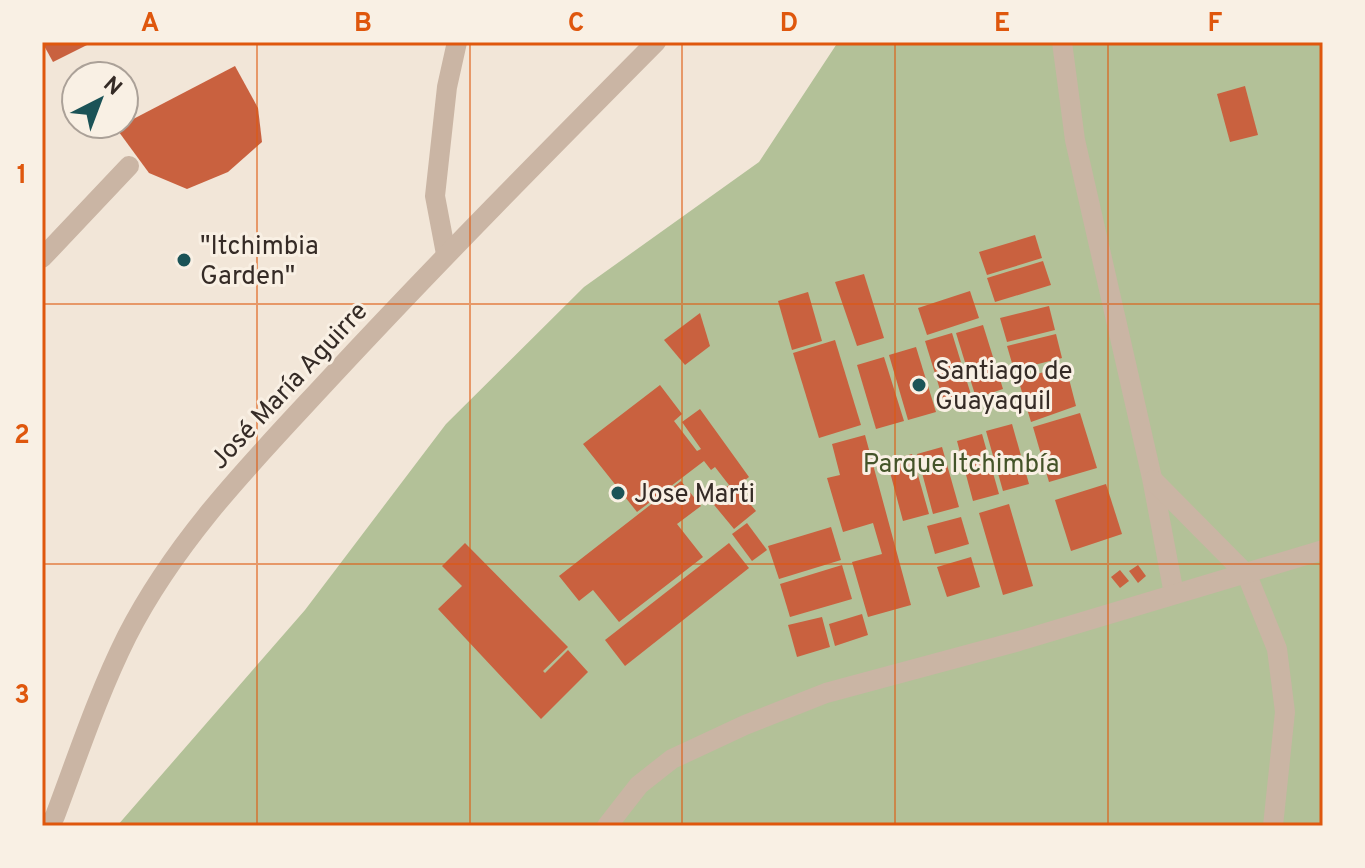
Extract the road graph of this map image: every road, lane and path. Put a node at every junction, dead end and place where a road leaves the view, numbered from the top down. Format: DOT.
graph roads {
  1 [pos="457,42"];
  2 [pos="656,42"];
  3 [pos="1062,42"];
  4 [pos="129,166"];
  5 [pos="446,254"];
  6 [pos="42,258"];
  7 [pos="1152,478"];
  8 [pos="1323,550"];
  9 [pos="1247,575"];
  10 [pos="1174,594"];
  11 [pos="49,826"];
  12 [pos="607,826"];
  13 [pos="1273,826"];
  1 -- 5 [label="street"];
  2 -- 5 [label="street, José María Aguirre"];
  3 -- 7 [label="street"];
  4 -- 6 [label="street"];
  5 -- 11 [label="street, José María Aguirre"];
  7 -- 9 [label="street"];
  7 -- 10 [label="street"];
  8 -- 9 [label="street"];
  9 -- 10 [label="street"];
  9 -- 13 [label="street"];
  10 -- 12 [label="street"];
}
